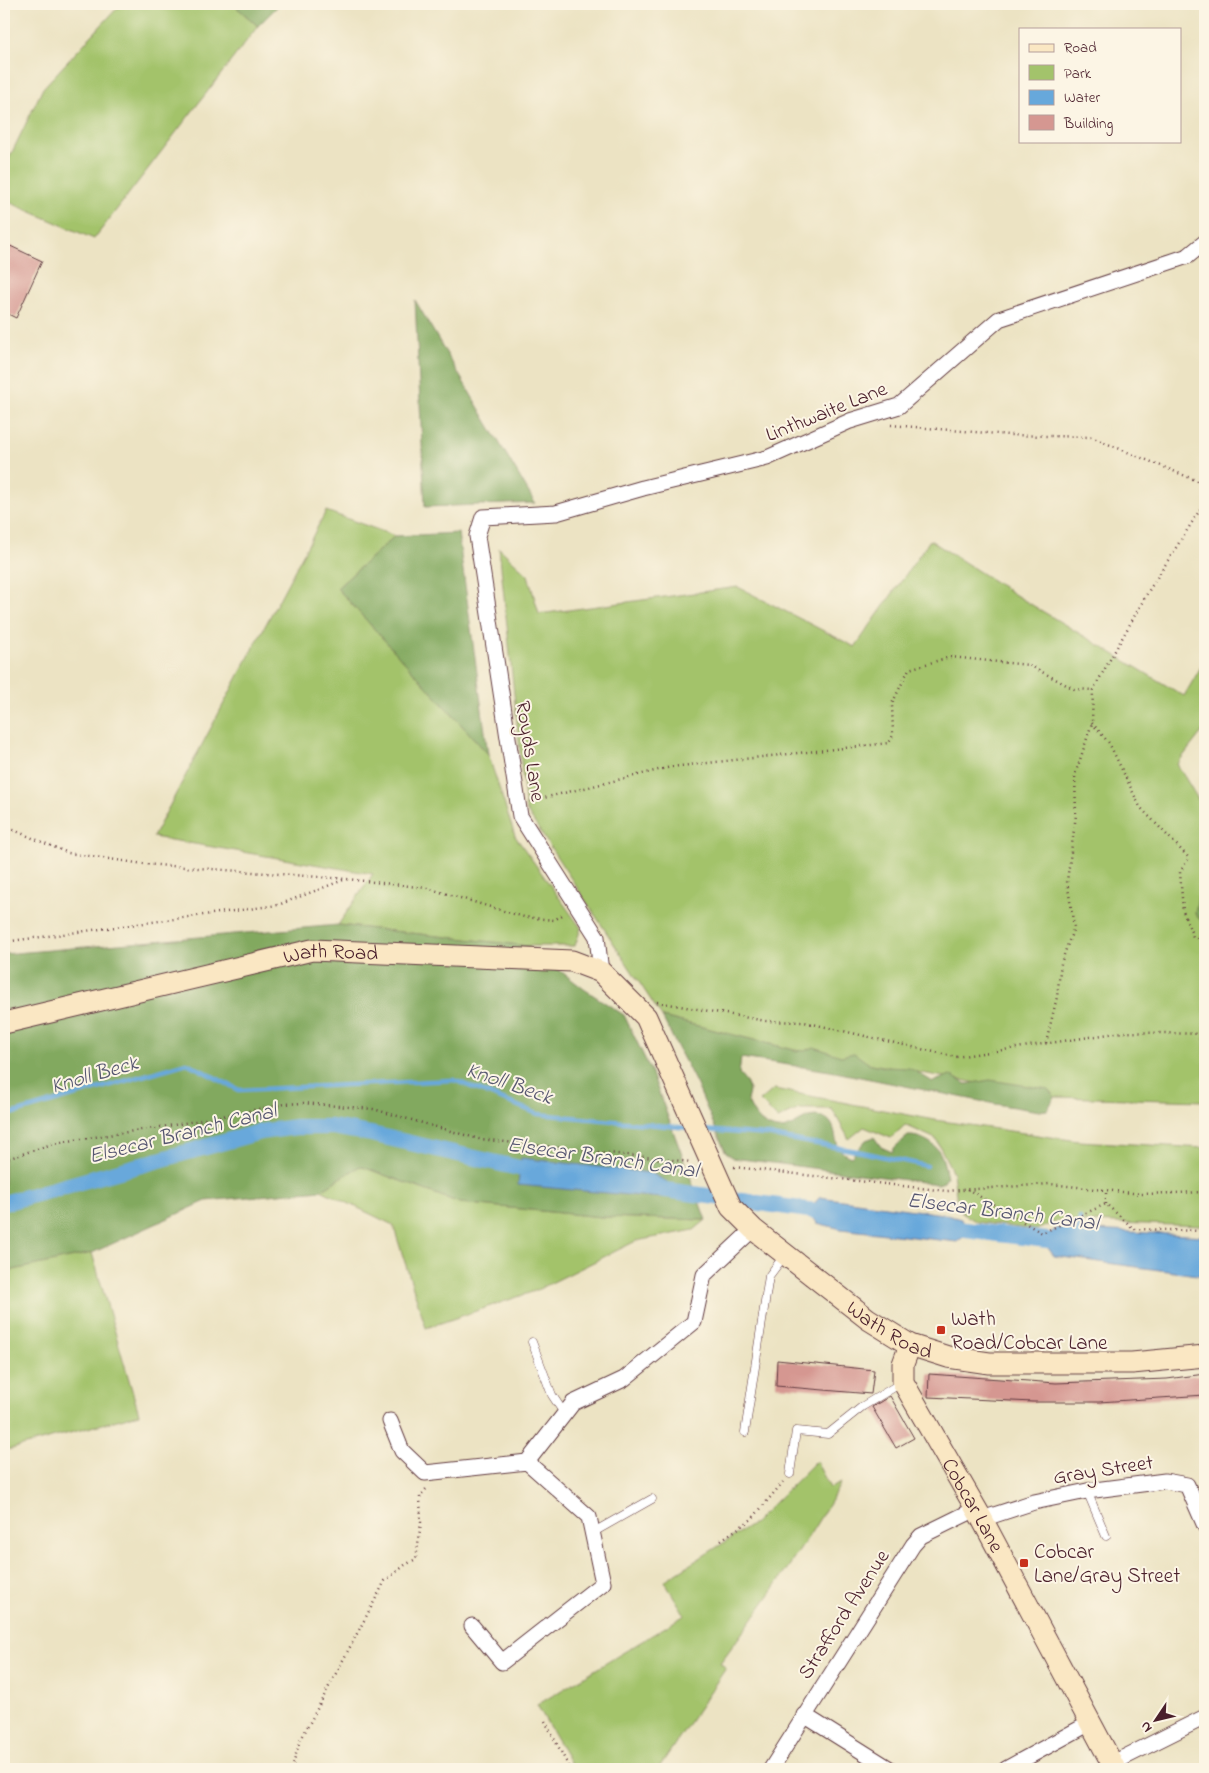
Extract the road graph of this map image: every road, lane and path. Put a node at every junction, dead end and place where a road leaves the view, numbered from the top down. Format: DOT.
graph roads {
  1 [pos="1205,242"];
  2 [pos="890,424"];
  3 [pos="1205,484"];
  4 [pos="1205,506"];
  5 [pos="483,517"];
  6 [pos="1092,690"];
  7 [pos="1092,722"];
  8 [pos="518,801"];
  9 [pos="4,826"];
  10 [pos="347,878"];
  11 [pos="579,907"];
  12 [pos="1205,941"];
  13 [pos="4,942"];
  14 [pos="601,972"];
  15 [pos="650,1010"];
  16 [pos="4,1022"];
  17 [pos="1205,1034"];
  18 [pos="1046,1044"];
  19 [pos="4,1160"];
  20 [pos="715,1172"];
  21 [pos="966,1189"];
  22 [pos="1106,1191"];
  23 [pos="1205,1192"];
  24 [pos="1106,1204"];
  25 [pos="753,1229"];
  26 [pos="1205,1231"];
  27 [pos="785,1254"];
  28 [pos="532,1342"];
  29 [pos="910,1345"];
  30 [pos="1205,1356"];
  31 [pos="903,1382"];
  32 [pos="564,1414"];
  33 [pos="390,1421"];
  34 [pos="745,1432"];
  35 [pos="527,1462"];
  36 [pos="790,1474"];
  37 [pos="428,1487"];
  38 [pos="1087,1491"];
  39 [pos="652,1499"];
  40 [pos="979,1514"];
  41 [pos="1205,1526"];
  42 [pos="592,1533"];
  43 [pos="1106,1536"];
  44 [pos="721,1540"];
  45 [pos="472,1626"];
  46 [pos="804,1715"];
  47 [pos="1205,1717"];
  48 [pos="545,1721"];
  49 [pos="1090,1724"];
  50 [pos="1114,1766"];
  51 [pos="292,1769"];
  52 [pos="570,1769"];
  53 [pos="771,1769"];
  54 [pos="890,1769"];
  55 [pos="1006,1769"];
  1 -- 5 [label="street, Linthwaite Lane"];
  2 -- 3 [label="path"];
  4 -- 6 [label="path"];
  5 -- 8 [label="street, Royds Lane"];
  6 -- 7 [label="path"];
  6 -- 8 [label="path"];
  7 -- 12 [label="path"];
  7 -- 18 [label="path"];
  8 -- 11 [label="street, Royds Lane"];
  9 -- 10 [label="path"];
  10 -- 11 [label="path"];
  10 -- 13 [label="path"];
  11 -- 14 [label="street, Royds Lane"];
  14 -- 15 [label="main road, Wath Road"];
  14 -- 16 [label="main road, Wath Road"];
  15 -- 18 [label="path"];
  15 -- 20 [label="main road"];
  17 -- 18 [label="path"];
  19 -- 20 [label="path"];
  20 -- 21 [label="path"];
  20 -- 25 [label="main road, Wath Road"];
  21 -- 22 [label="path"];
  21 -- 24 [label="path"];
  22 -- 23 [label="path"];
  22 -- 24 [label="path"];
  24 -- 26 [label="path"];
  25 -- 27 [label="main road, Wath Road"];
  25 -- 32 [label="street"];
  27 -- 29 [label="main road, Wath Road"];
  27 -- 34 [label="lane"];
  28 -- 32 [label="lane"];
  29 -- 30 [label="main road, Wath Road"];
  29 -- 31 [label="main road"];
  31 -- 36 [label="lane"];
  31 -- 40 [label="main road, Cobcar Lane"];
  32 -- 35 [label="street"];
  33 -- 35 [label="street"];
  35 -- 42 [label="street"];
  36 -- 44 [label="path"];
  37 -- 51 [label="path"];
  38 -- 40 [label="street, Gray Street"];
  38 -- 41 [label="street, Gray Street"];
  38 -- 43 [label="lane"];
  39 -- 42 [label="lane"];
  40 -- 46 [label="street, Strafford Avenue"];
  40 -- 49 [label="main road, Cobcar Lane"];
  42 -- 45 [label="street"];
  46 -- 53 [label="street, Strafford Avenue"];
  46 -- 54 [label="street"];
  47 -- 50 [label="street"];
  48 -- 52 [label="path"];
  49 -- 50 [label="main road, Cobcar Lane"];
  49 -- 55 [label="street"];
}
